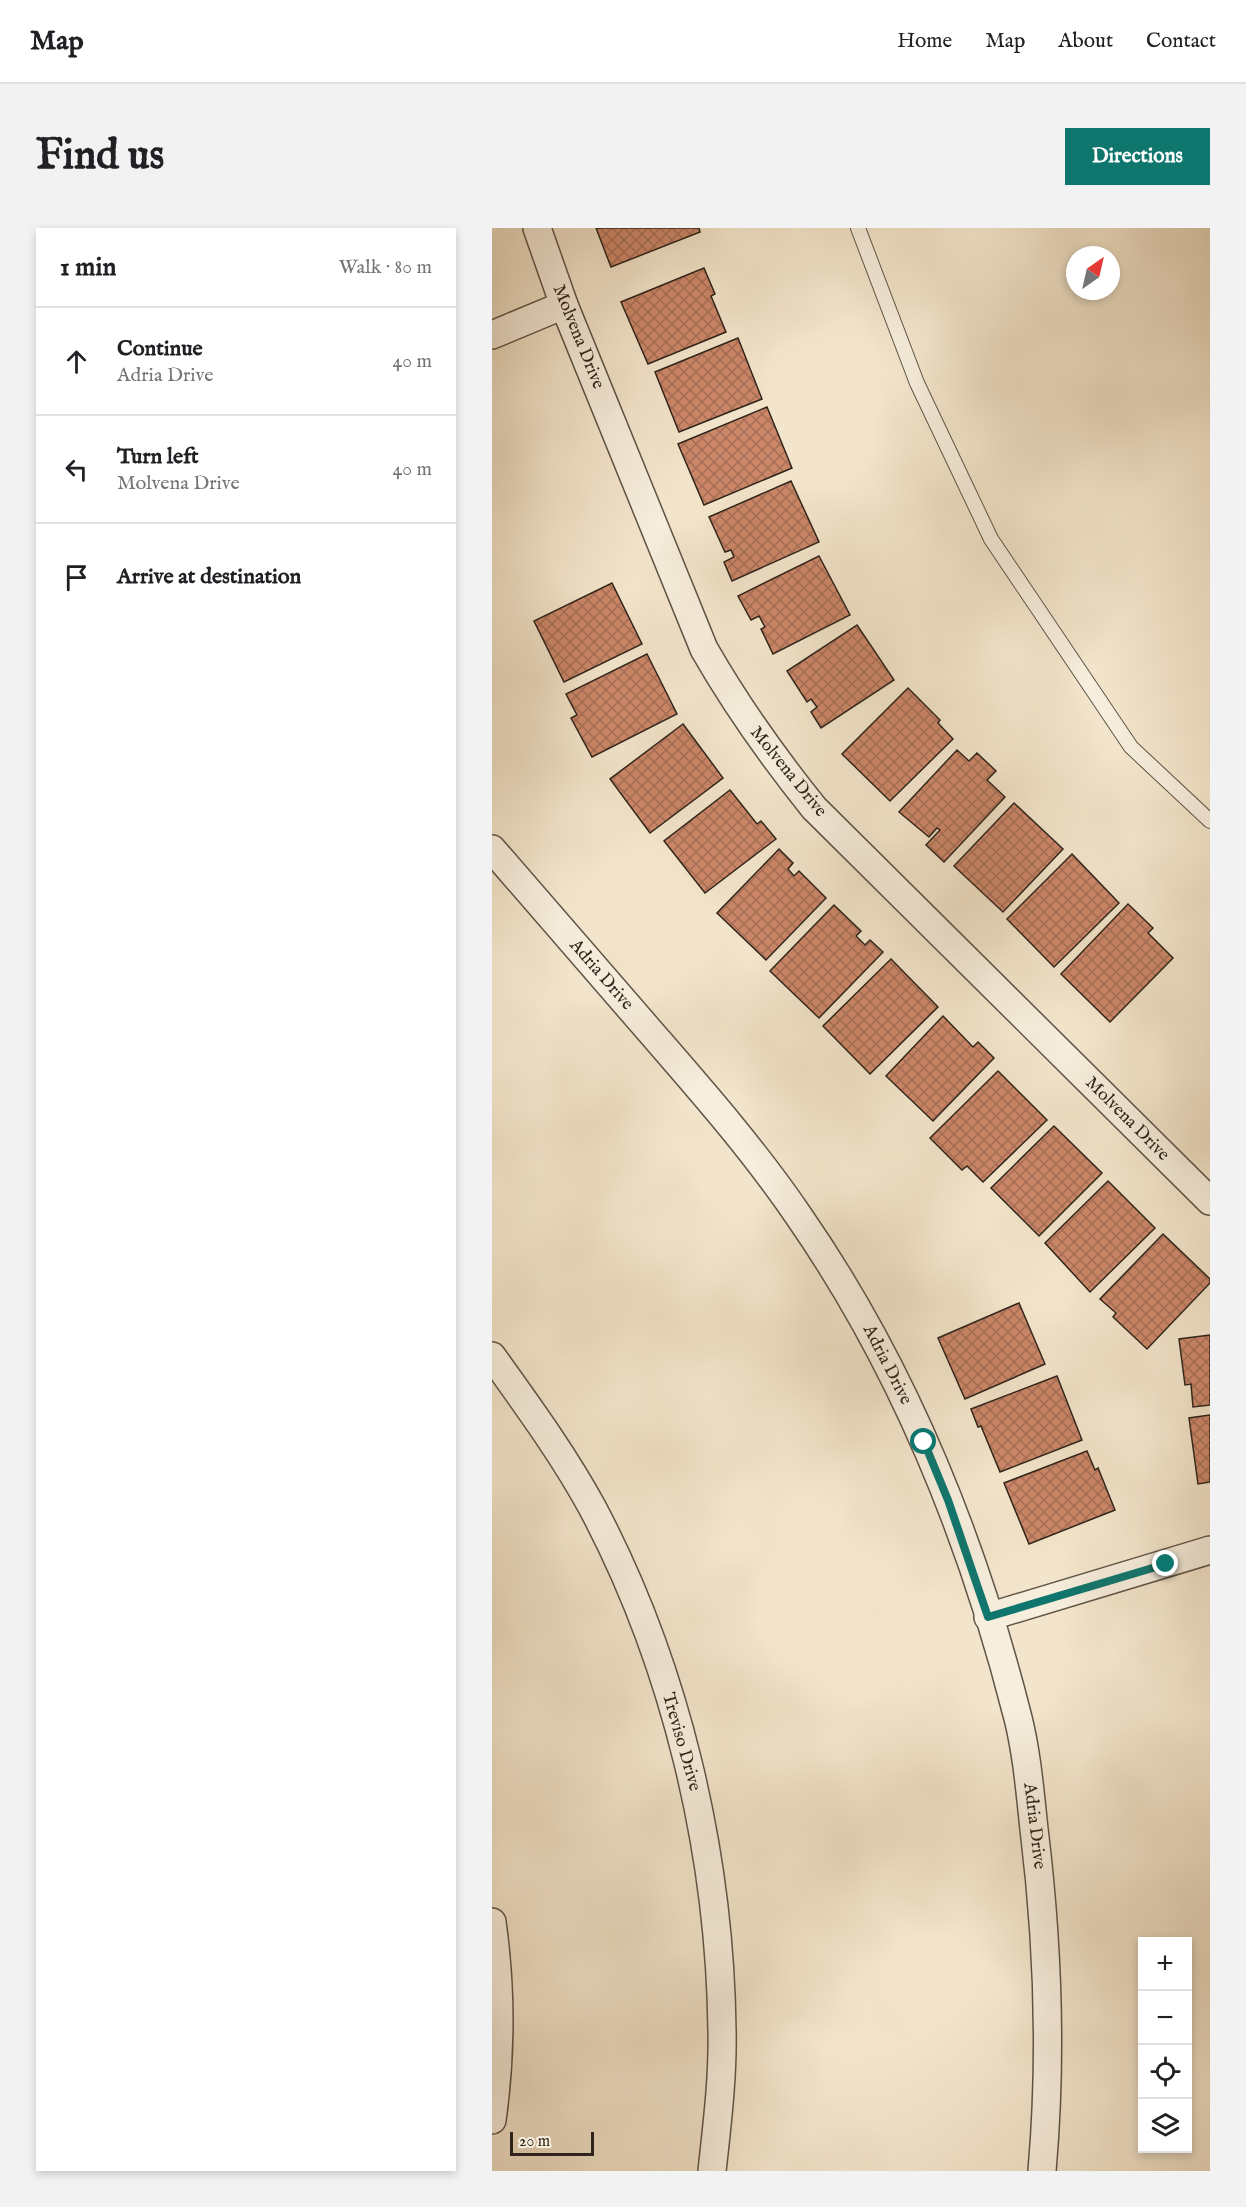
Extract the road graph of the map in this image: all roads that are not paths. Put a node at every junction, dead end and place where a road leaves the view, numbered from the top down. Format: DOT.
graph roads {
  1 [pos="537,228"];
  2 [pos="858,228"];
  3 [pos="564,305"];
  4 [pos="492,335"];
  5 [pos="1210,821"];
  6 [pos="492,849"];
  7 [pos="1210,1201"];
  8 [pos="492,1356"];
  9 [pos="1210,1550"];
  10 [pos="988,1617"];
  11 [pos="492,1922"];
  12 [pos="492,2120"];
  13 [pos="712,2171"];
  14 [pos="1042,2171"];
  1 -- 3 [label="street, Molvena Drive"];
  2 -- 5 [label="lane"];
  3 -- 4 [label="street"];
  3 -- 7 [label="street, Molvena Drive"];
  6 -- 10 [label="street, Adria Drive"];
  8 -- 13 [label="street, Treviso Drive"];
  9 -- 10 [label="street"];
  10 -- 14 [label="street, Adria Drive"];
  11 -- 12 [label="street"];
}
